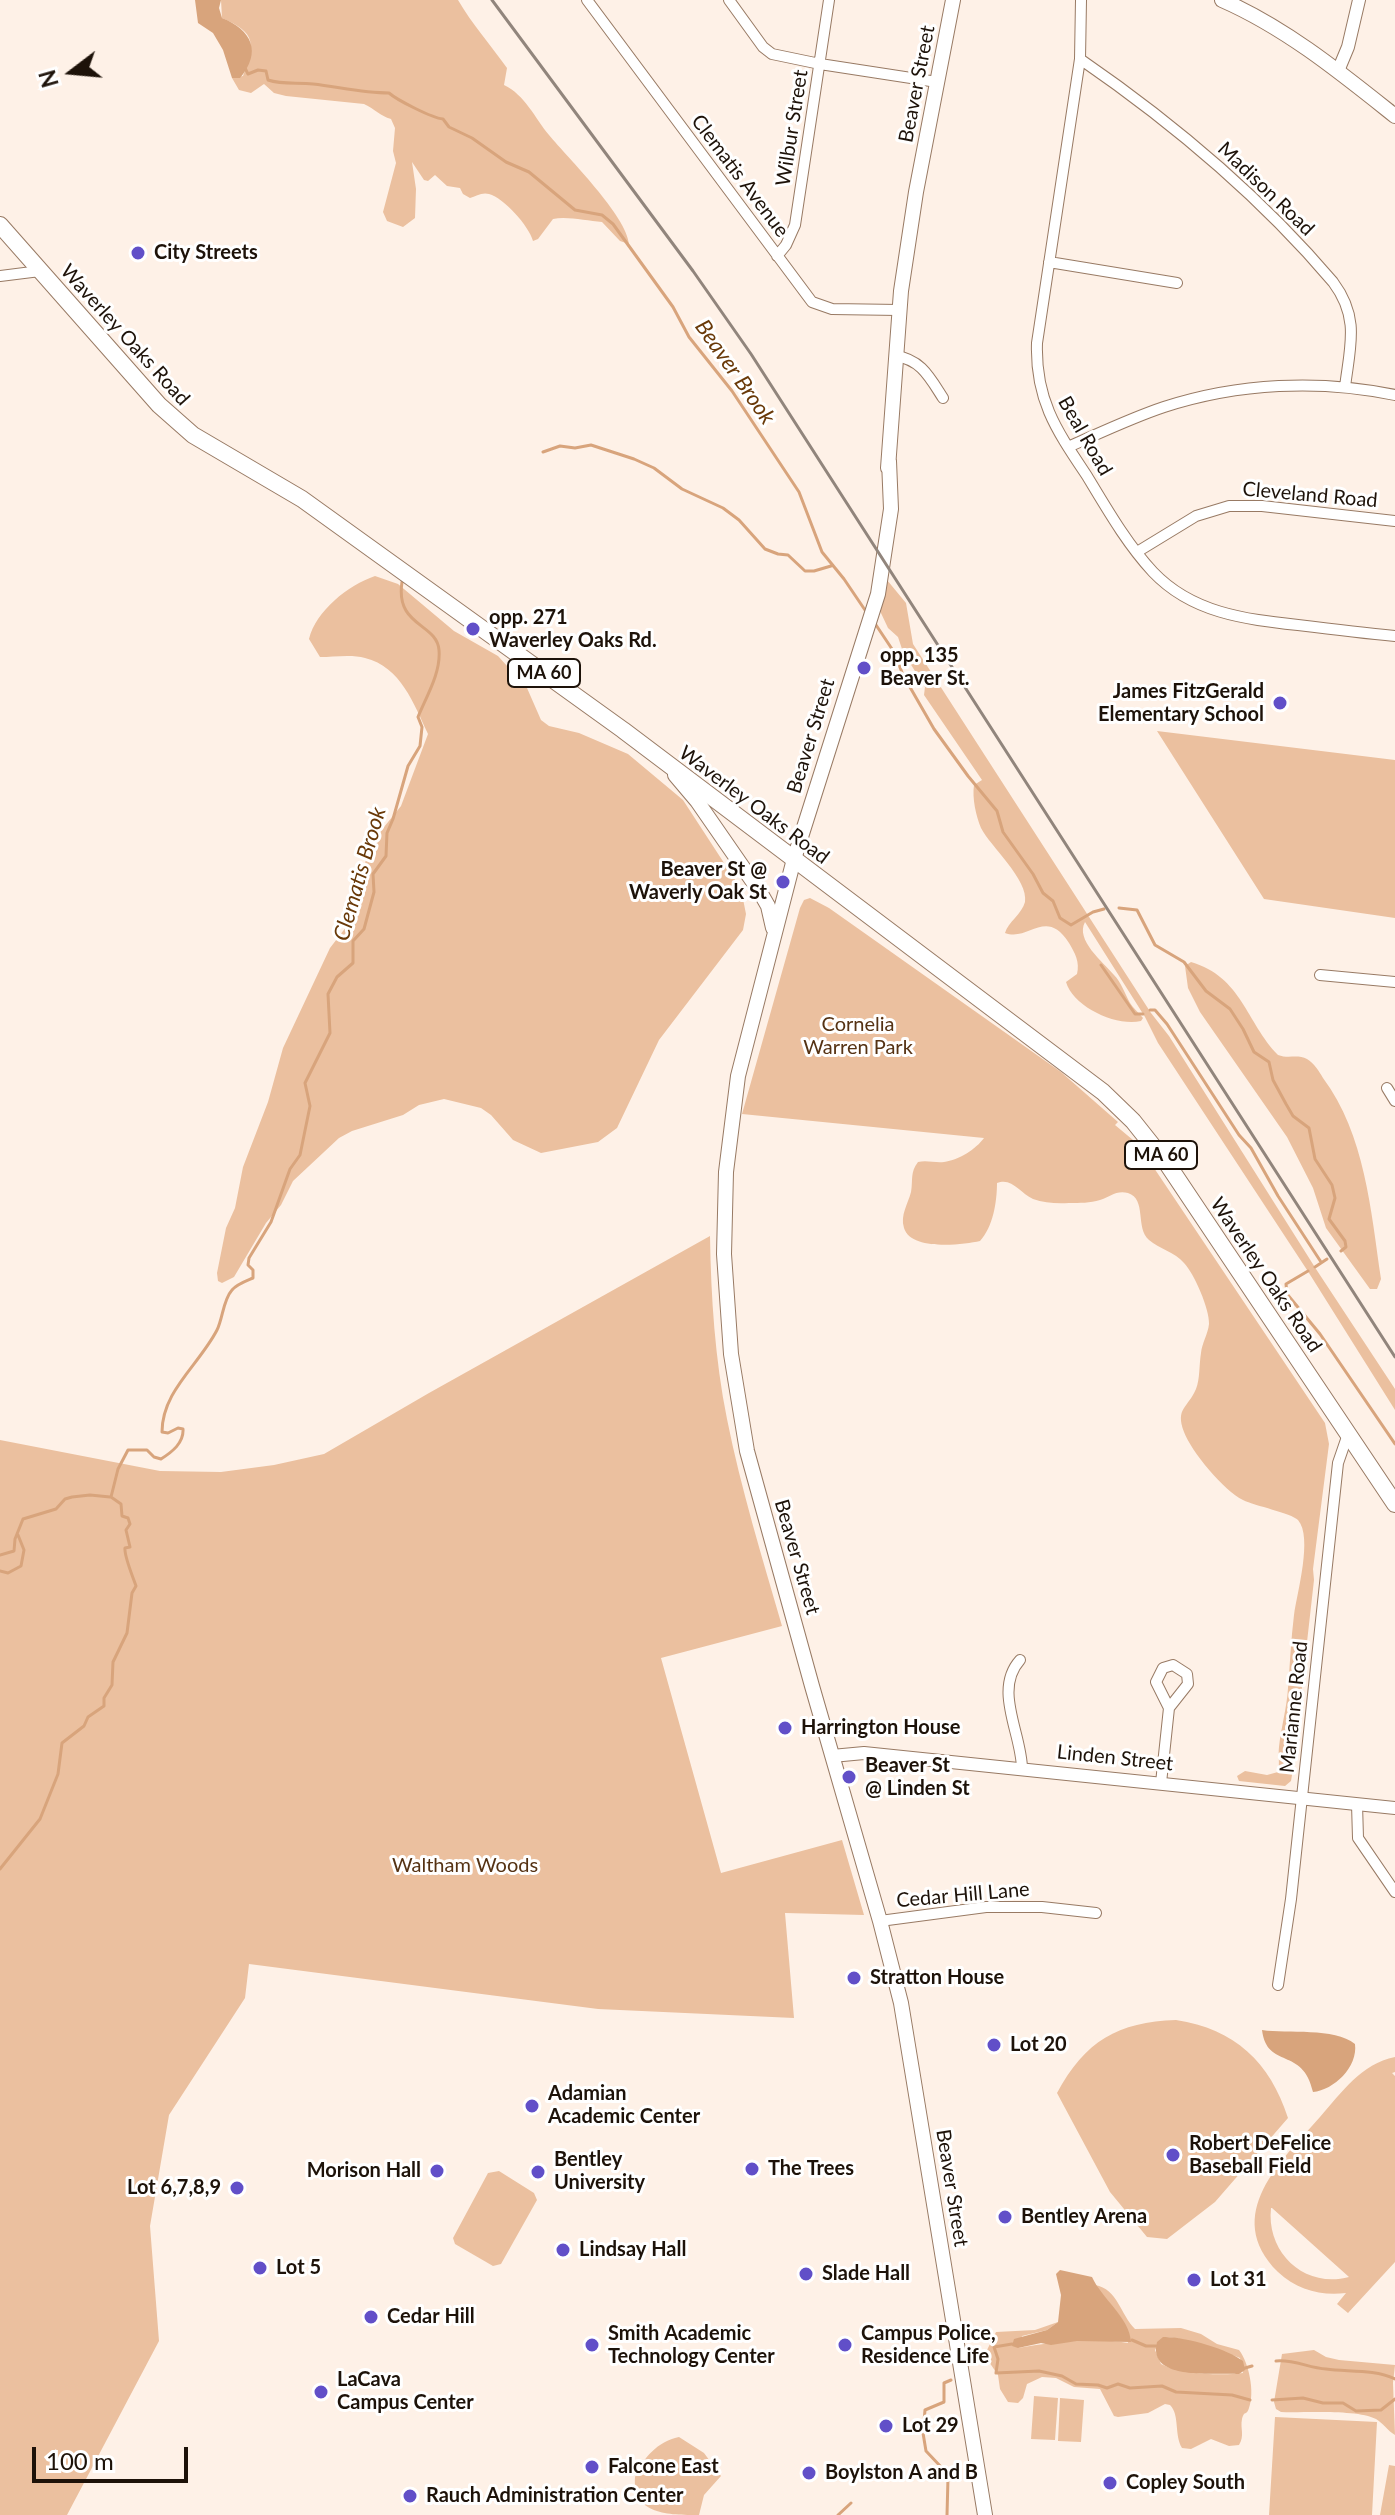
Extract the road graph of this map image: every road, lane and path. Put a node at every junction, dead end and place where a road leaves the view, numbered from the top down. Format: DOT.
graph roads {
  1 [pos="587,0"];
  2 [pos="729,0"];
  3 [pos="829,0"];
  4 [pos="953,0"];
  5 [pos="1081,0"];
  6 [pos="1223,0"];
  7 [pos="1359,0"];
  8 [pos="1080,59"];
  9 [pos="820,64"];
  10 [pos="1338,71"];
  11 [pos="937,82"];
  12 [pos="1395,116"];
  13 [pos="0,225"];
  14 [pos="777,256"];
  15 [pos="1049,262"];
  16 [pos="40,271"];
  17 [pos="0,276"];
  18 [pos="1177,283"];
  19 [pos="899,310"];
  20 [pos="895,356"];
  21 [pos="1345,387"];
  22 [pos="1395,395"];
  23 [pos="943,398"];
  24 [pos="1068,447"];
  25 [pos="1395,521"];
  26 [pos="1137,552"];
  27 [pos="1395,636"];
  28 [pos="658,759"];
  29 [pos="794,859"];
  30 [pos="772,940"];
  31 [pos="1320,975"];
  32 [pos="1395,982"];
  33 [pos="1387,1088"];
  34 [pos="1395,1101"];
  35 [pos="1348,1434"];
  36 [pos="1395,1504"];
  37 [pos="1020,1660"];
  38 [pos="1169,1708"];
  39 [pos="832,1756"];
  40 [pos="1022,1769"];
  41 [pos="1161,1783"];
  42 [pos="1302,1798"];
  43 [pos="1357,1804"];
  44 [pos="1395,1808"];
  45 [pos="1395,1892"];
  46 [pos="1096,1913"];
  47 [pos="880,1921"];
  48 [pos="1278,1985"];
  49 [pos="985,2515"];
  1 -- 14 [label="street, Clematis Avenue"];
  2 -- 9 [label="street"];
  3 -- 9 [label="street, Wilbur Street"];
  4 -- 11 [label="main road, Beaver Street"];
  5 -- 8 [label="street, Beal Road"];
  6 -- 10 [label="main road"];
  7 -- 10 [label="street"];
  8 -- 15 [label="street, Beal Road"];
  8 -- 21 [label="street, Madison Road"];
  9 -- 11 [label="street"];
  9 -- 14 [label="street, Wilbur Street"];
  10 -- 12 [label="main road"];
  11 -- 19 [label="main road, Beaver Street"];
  13 -- 16 [label="main road, Waverley Oaks Road / MA 60"];
  14 -- 19 [label="street, Clematis Avenue"];
  15 -- 18 [label="street"];
  15 -- 24 [label="street, Beal Road"];
  16 -- 17 [label="street"];
  16 -- 28 [label="main road, Waverley Oaks Road / MA 60"];
  19 -- 20 [label="main road, Beaver Street"];
  20 -- 23 [label="street"];
  20 -- 29 [label="main road, Beaver Street"];
  21 -- 22 [label="street"];
  21 -- 24 [label="street"];
  24 -- 26 [label="street, Beal Road"];
  25 -- 26 [label="street, Cleveland Road"];
  26 -- 27 [label="street, Beal Road"];
  28 -- 29 [label="main road, Waverley Oaks Road / MA 60"];
  28 -- 30 [label="main road"];
  29 -- 30 [label="main road, Beaver Street"];
  29 -- 35 [label="main road, Waverley Oaks Road / MA 60"];
  30 -- 39 [label="main road, Beaver Street"];
  31 -- 32 [label="street"];
  33 -- 34 [label="street"];
  35 -- 36 [label="main road, Waverley Oaks Road / MA 60"];
  35 -- 42 [label="street, Marianne Road"];
  37 -- 40 [label="street"];
  38 -- 41 [label="street"];
  39 -- 40 [label="street, Linden Street"];
  39 -- 47 [label="main road, Beaver Street"];
  40 -- 41 [label="street, Linden Street"];
  41 -- 42 [label="street, Linden Street"];
  42 -- 43 [label="street, Linden Street"];
  42 -- 48 [label="street, Marianne Road"];
  43 -- 44 [label="street, Linden Street"];
  43 -- 45 [label="street"];
  46 -- 47 [label="street, Cedar Hill Lane"];
  47 -- 49 [label="main road, Beaver Street"];
}
